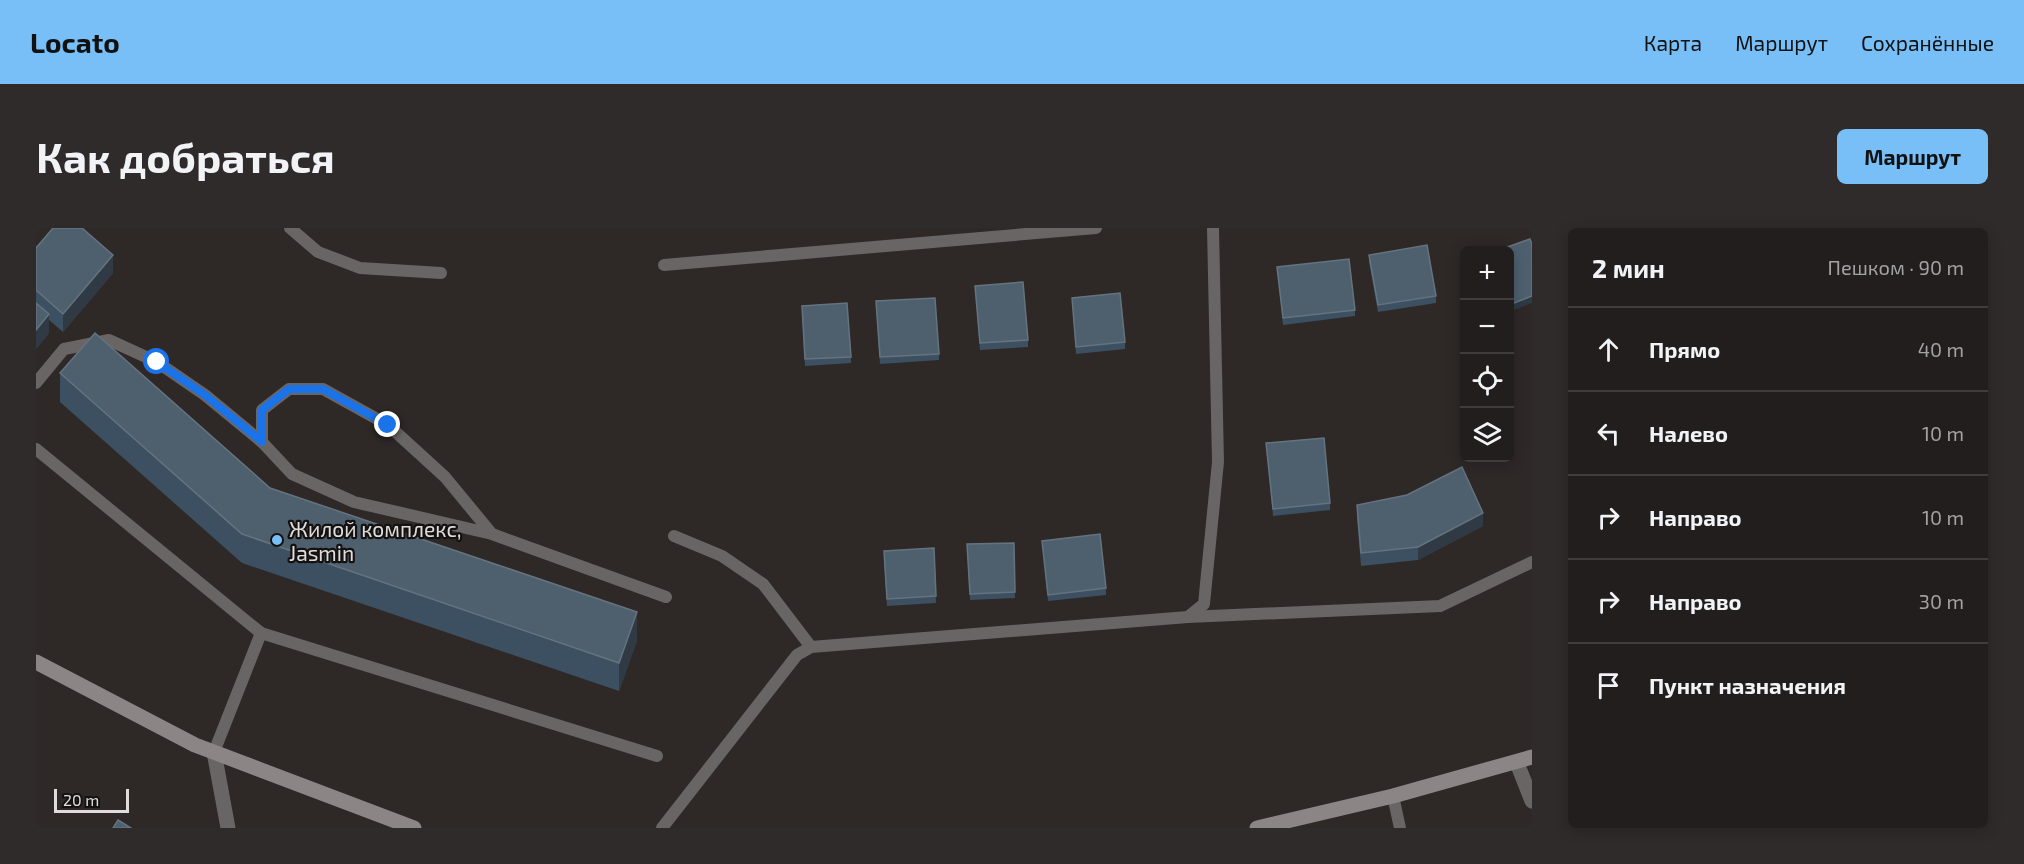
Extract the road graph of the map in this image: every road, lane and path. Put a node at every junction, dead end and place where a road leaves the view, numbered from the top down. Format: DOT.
graph roads {
  1 [pos="290,228"];
  2 [pos="1096,228"];
  3 [pos="1213,228"];
  4 [pos="664,265"];
  5 [pos="441,273"];
  6 [pos="36,383"];
  7 [pos="262,442"];
  8 [pos="36,449"];
  9 [pos="492,534"];
  10 [pos="674,536"];
  11 [pos="1532,562"];
  12 [pos="666,597"];
  13 [pos="1188,617"];
  14 [pos="261,633"];
  15 [pos="811,646"];
  16 [pos="36,662"];
  17 [pos="214,752"];
  18 [pos="657,756"];
  19 [pos="1532,757"];
  20 [pos="1517,763"];
  21 [pos="1393,796"];
  22 [pos="1532,801"];
  23 [pos="228,828"];
  24 [pos="414,828"];
  25 [pos="662,828"];
  26 [pos="1257,828"];
  27 [pos="1400,828"];
  1 -- 5 [label="lane"];
  2 -- 4 [label="lane"];
  3 -- 13 [label="lane"];
  6 -- 7 [label="lane"];
  7 -- 9 [label="lane"];
  7 -- 9 [label="lane"];
  8 -- 14 [label="lane"];
  9 -- 12 [label="lane"];
  10 -- 15 [label="lane"];
  11 -- 13 [label="lane"];
  13 -- 15 [label="lane"];
  14 -- 17 [label="lane"];
  14 -- 18 [label="lane"];
  15 -- 25 [label="lane"];
  16 -- 17 [label="main road"];
  17 -- 23 [label="street"];
  17 -- 24 [label="main road"];
  19 -- 20 [label="main road"];
  20 -- 21 [label="main road"];
  20 -- 22 [label="street"];
  21 -- 26 [label="main road"];
  21 -- 27 [label="lane"];
}
